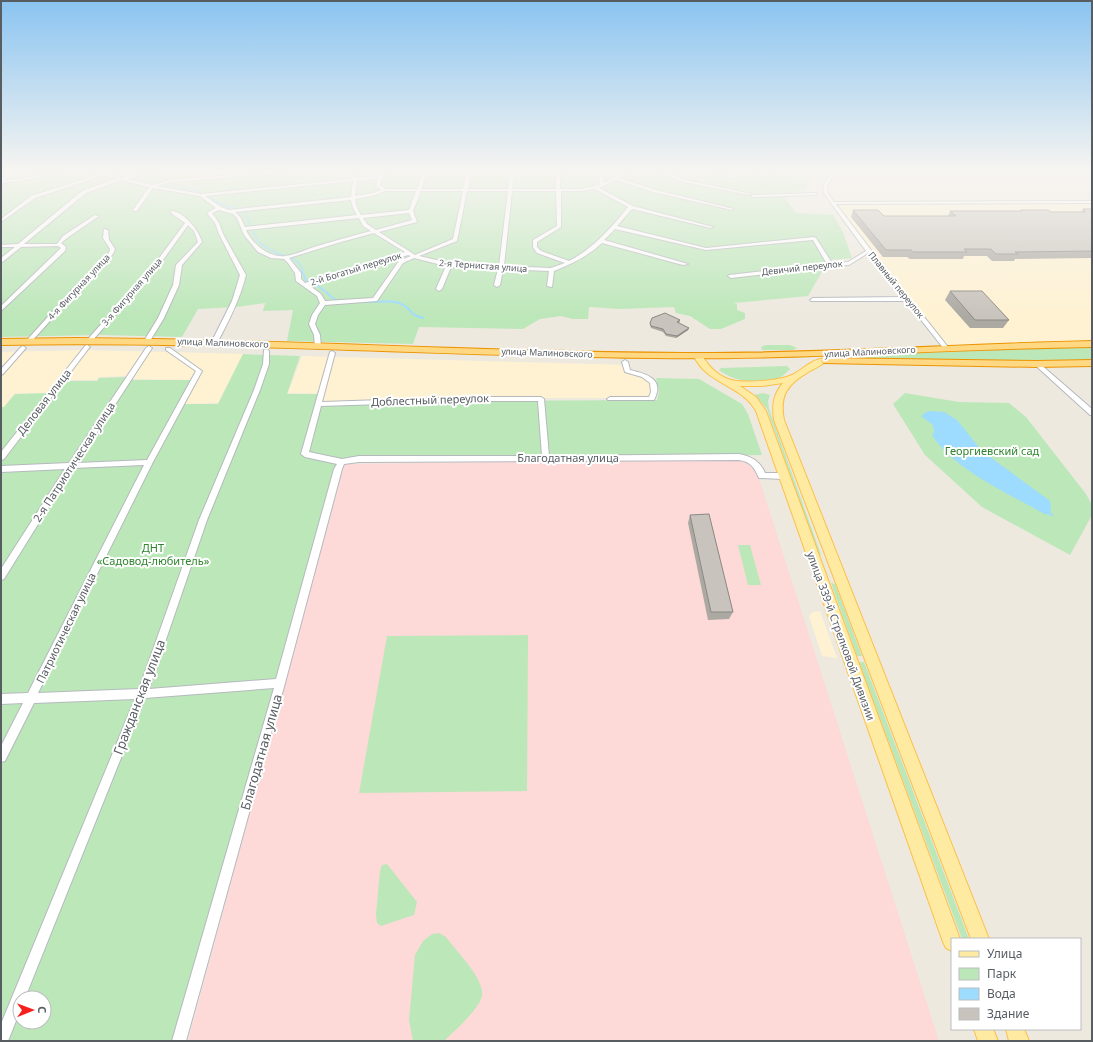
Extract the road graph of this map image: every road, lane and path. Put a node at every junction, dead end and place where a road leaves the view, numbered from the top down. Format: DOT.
graph roads {
  1 [pos="51,220"];
  2 [pos="92,220"];
  3 [pos="184,220"];
  4 [pos="214,220"];
  5 [pos="239,220"];
  6 [pos="335,220"];
  7 [pos="362,220"];
  8 [pos="415,220"];
  9 [pos="459,220"];
  10 [pos="507,220"];
  11 [pos="559,220"];
  12 [pos="620,220"];
  13 [pos="682,220"];
  14 [pos="845,220"];
  15 [pos="188,222"];
  16 [pos="614,227"];
  17 [pos="711,227"];
  18 [pos="244,229"];
  19 [pos="106,230"];
  20 [pos="374,232"];
  21 [pos="602,241"];
  22 [pos="59,245"];
  23 [pos="1,246"];
  24 [pos="19,246"];
  25 [pos="869,251"];
  26 [pos="408,253"];
  27 [pos="415,257"];
  28 [pos="285,258"];
  29 [pos="1,261"];
  30 [pos="570,263"];
  31 [pos="685,264"];
  32 [pos="449,265"];
  33 [pos="830,265"];
  34 [pos="502,267"];
  35 [pos="552,270"];
  36 [pos="731,276"];
  37 [pos="304,285"];
  38 [pos="497,285"];
  39 [pos="550,286"];
  40 [pos="439,289"];
  41 [pos="907,299"];
  42 [pos="813,300"];
  43 [pos="323,303"];
  44 [pos="1,308"];
  45 [pos="1,342"];
  46 [pos="214,343"];
  47 [pos="26,344"];
  48 [pos="88,344"];
  49 [pos="1092,344"];
  50 [pos="148,345"];
  51 [pos="318,347"];
  52 [pos="1,348"];
  53 [pos="946,348"];
  54 [pos="168,349"];
  55 [pos="266,351"];
  56 [pos="332,353"];
  57 [pos="699,359"];
  58 [pos="822,361"];
  59 [pos="625,362"];
  60 [pos="1092,363"];
  61 [pos="1038,364"];
  62 [pos="1,373"];
  63 [pos="794,377"];
  64 [pos="724,380"];
  65 [pos="749,395"];
  66 [pos="778,396"];
  67 [pos="610,399"];
  68 [pos="318,404"];
  69 [pos="1092,413"];
  70 [pos="1,457"];
  71 [pos="546,459"];
  72 [pos="149,462"];
  73 [pos="342,462"];
  74 [pos="70,467"];
  75 [pos="1,469"];
  76 [pos="784,476"];
  77 [pos="812,558"];
  78 [pos="832,558"];
  79 [pos="1,576"];
  80 [pos="821,581"];
  81 [pos="841,581"];
  82 [pos="280,682"];
  83 [pos="142,694"];
  84 [pos="32,697"];
  85 [pos="1,698"];
  86 [pos="1,757"];
  87 [pos="980,938"];
  88 [pos="951,939"];
  89 [pos="984,1030"];
  90 [pos="1015,1030"];
  91 [pos="1,1041"];
  92 [pos="179,1041"];
  93 [pos="988,1041"];
  94 [pos="1019,1041"];
  1 -- 24 [label="street"];
  2 -- 22 [label="street"];
  3 -- 15 [label="street"];
  4 -- 46 [label="street"];
  5 -- 18 [label="street"];
  6 -- 18 [label="street"];
  7 -- 20 [label="street, 2-я Тернистая улица"];
  8 -- 20 [label="street"];
  9 -- 27 [label="street"];
  10 -- 34 [label="street"];
  11 -- 30 [label="street"];
  12 -- 16 [label="street"];
  13 -- 17 [label="street"];
  14 -- 25 [label="street, Плавный переулок"];
  15 -- 48 [label="street, 3-я Фигурная улица"];
  15 -- 50 [label="street, 2-я Патриотическая улица"];
  16 -- 21 [label="street"];
  16 -- 33 [label="street"];
  18 -- 28 [label="street"];
  19 -- 47 [label="street, 4-я Фигурная улица"];
  20 -- 26 [label="street, 2-я Тернистая улица"];
  20 -- 28 [label="street"];
  21 -- 30 [label="street"];
  21 -- 31 [label="street"];
  22 -- 24 [label="street"];
  22 -- 44 [label="street"];
  23 -- 24 [label="street"];
  24 -- 29 [label="street"];
  25 -- 33 [label="street, Девичий переулок"];
  25 -- 41 [label="street, Плавный переулок"];
  26 -- 27 [label="street, 2-я Тернистая улица"];
  26 -- 37 [label="street, 2-й Богатый переулок"];
  27 -- 32 [label="street, 2-я Тернистая улица"];
  27 -- 43 [label="street"];
  28 -- 37 [label="street"];
  30 -- 35 [label="street"];
  32 -- 34 [label="street, 2-я Тернистая улица"];
  32 -- 40 [label="street"];
  33 -- 36 [label="street, Девичий переулок"];
  34 -- 35 [label="street, 2-я Тернистая улица"];
  34 -- 38 [label="street"];
  35 -- 39 [label="street"];
  37 -- 43 [label="street"];
  41 -- 42 [label="street"];
  41 -- 53 [label="street, Плавный переулок"];
  43 -- 51 [label="street"];
  45 -- 47 [label="highway, улица Малиновского"];
  46 -- 50 [label="highway, улица Малиновского"];
  46 -- 51 [label="highway, улица Малиновского"];
  47 -- 48 [label="highway, улица Малиновского"];
  47 -- 52 [label="highway, улица Малиновского"];
  47 -- 62 [label="street"];
  48 -- 50 [label="highway, улица Малиновского"];
  48 -- 70 [label="street, Деловая улица"];
  49 -- 53 [label="highway, улица Малиновского"];
  50 -- 54 [label="highway, улица Малиновского"];
  50 -- 74 [label="street, 2-я Патриотическая улица"];
  51 -- 57 [label="highway, улица Малиновского"];
  53 -- 57 [label="highway, улица Малиновского"];
  54 -- 55 [label="highway, улица Малиновского"];
  54 -- 72 [label="street, Патриотическая улица"];
  55 -- 56 [label="highway, улица Малиновского"];
  55 -- 83 [label="street, Гражданская улица"];
  56 -- 59 [label="highway, улица Малиновского"];
  56 -- 68 [label="street, Благодатная улица"];
  57 -- 58 [label="highway, улица Малиновского"];
  57 -- 59 [label="highway, улица Малиновского"];
  57 -- 64 [label="main road, улица 339-й Стрелковой Дивизии"];
  58 -- 61 [label="highway, улица Малиновского"];
  58 -- 63 [label="main road"];
  59 -- 67 [label="street"];
  60 -- 61 [label="highway, улица Малиновского"];
  61 -- 69 [label="street"];
  63 -- 64 [label="main road"];
  63 -- 66 [label="main road"];
  64 -- 65 [label="main road, улица 339-й Стрелковой Дивизии"];
  65 -- 66 [label="main road"];
  65 -- 76 [label="main road, улица 339-й Стрелковой Дивизии"];
  66 -- 78 [label="main road, улица 339-й Стрелковой Дивизии"];
  68 -- 71 [label="street, Доблестный переулок"];
  68 -- 73 [label="street, Благодатная улица"];
  71 -- 73 [label="street, Благодатная улица"];
  71 -- 76 [label="street, Благодатная улица"];
  72 -- 74 [label="street"];
  72 -- 84 [label="street, Патриотическая улица"];
  73 -- 82 [label="street, Благодатная улица"];
  74 -- 75 [label="street"];
  74 -- 79 [label="street, 2-я Патриотическая улица"];
  76 -- 77 [label="main road, улица 339-й Стрелковой Дивизии"];
  77 -- 78 [label="main road"];
  77 -- 80 [label="main road, улица 339-й Стрелковой Дивизии"];
  78 -- 81 [label="main road, улица 339-й Стрелковой Дивизии"];
  80 -- 81 [label="main road"];
  80 -- 88 [label="main road, улица 339-й Стрелковой Дивизии"];
  81 -- 87 [label="main road, улица 339-й Стрелковой Дивизии"];
  82 -- 83 [label="street"];
  82 -- 92 [label="street, Благодатная улица"];
  83 -- 84 [label="street"];
  83 -- 91 [label="street, Гражданская улица"];
  84 -- 85 [label="street"];
  84 -- 86 [label="street, Патриотическая улица"];
  89 -- 93 [label="main road"];
  90 -- 94 [label="main road"];
}
